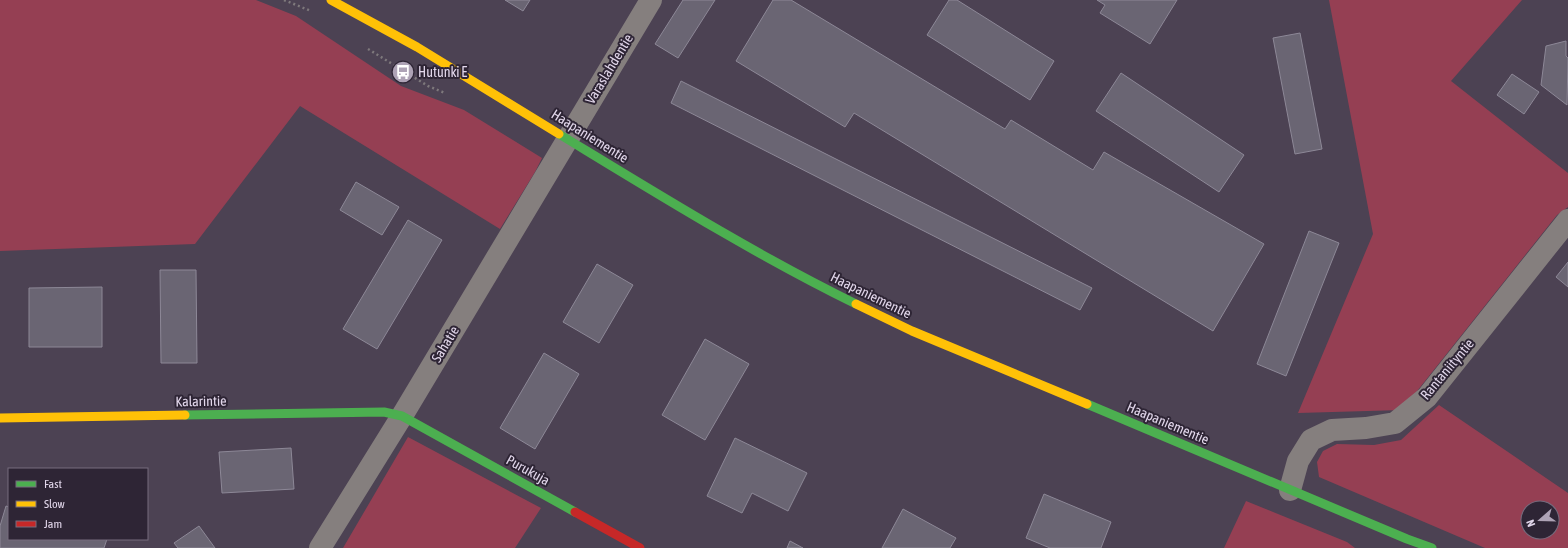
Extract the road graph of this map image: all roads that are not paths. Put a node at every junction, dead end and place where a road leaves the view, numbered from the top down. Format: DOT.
graph roads {
  1 [pos="331,0"];
  2 [pos="651,0"];
  3 [pos="568,139"];
  4 [pos="1568,220"];
  5 [pos="402,416"];
  6 [pos="0,418"];
  7 [pos="1290,490"];
  8 [pos="1405,544"];
  9 [pos="320,548"];
  10 [pos="640,548"];
  11 [pos="1432,548"];
  1 -- 3 [label="street, Haapaniementie"];
  2 -- 3 [label="street, Varaslahdentie"];
  3 -- 5 [label="street, Sahatie"];
  3 -- 7 [label="street, Haapaniementie"];
  4 -- 7 [label="street, Rantaniityntie"];
  5 -- 6 [label="street, Kalarintie"];
  5 -- 9 [label="street, Sahatie"];
  5 -- 10 [label="street, Purukuja"];
  7 -- 8 [label="street, Haapaniementie"];
  8 -- 11 [label="street, Haapaniementie"];
}
